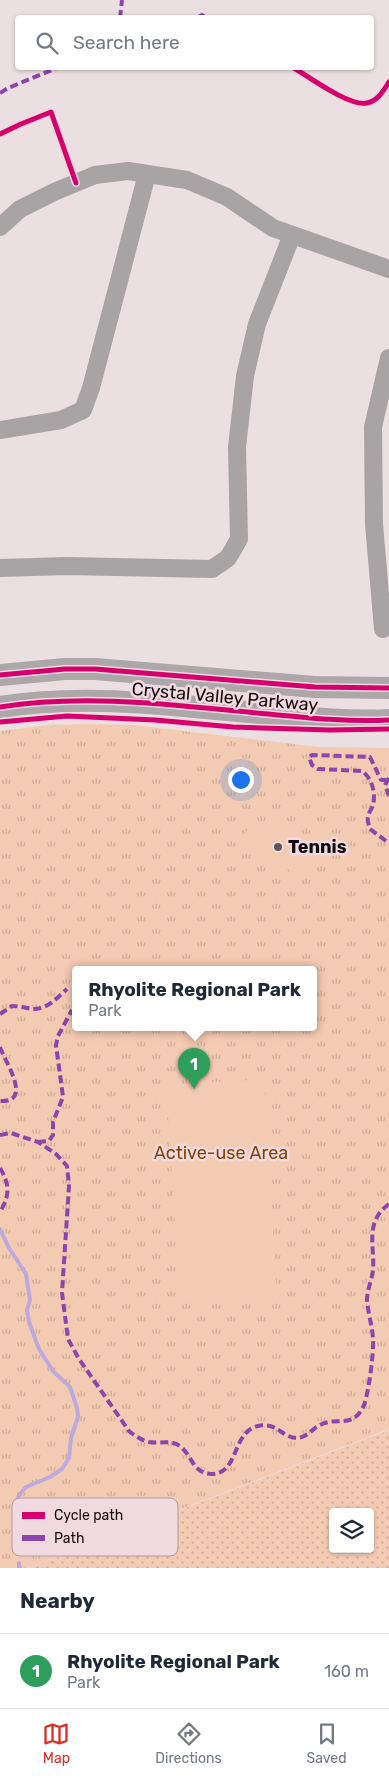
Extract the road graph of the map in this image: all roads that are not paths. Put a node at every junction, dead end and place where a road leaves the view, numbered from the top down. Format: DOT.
graph roads {
  1 [pos="147,174"];
  2 [pos="0,227"];
  3 [pos="292,235"];
  4 [pos="389,269"];
  5 [pos="389,358"];
  6 [pos="0,430"];
  7 [pos="0,568"];
  8 [pos="383,629"];
  9 [pos="0,675"];
  10 [pos="389,688"];
  11 [pos="0,707"];
  12 [pos="389,720"];
  1 -- 2 [label="street"];
  1 -- 3 [label="street"];
  1 -- 6 [label="street"];
  3 -- 4 [label="street"];
  3 -- 7 [label="street"];
  5 -- 8 [label="street"];
  9 -- 10 [label="main road, Crystal Valley Parkway"];
  11 -- 12 [label="main road, Crystal Valley Parkway"];
}
